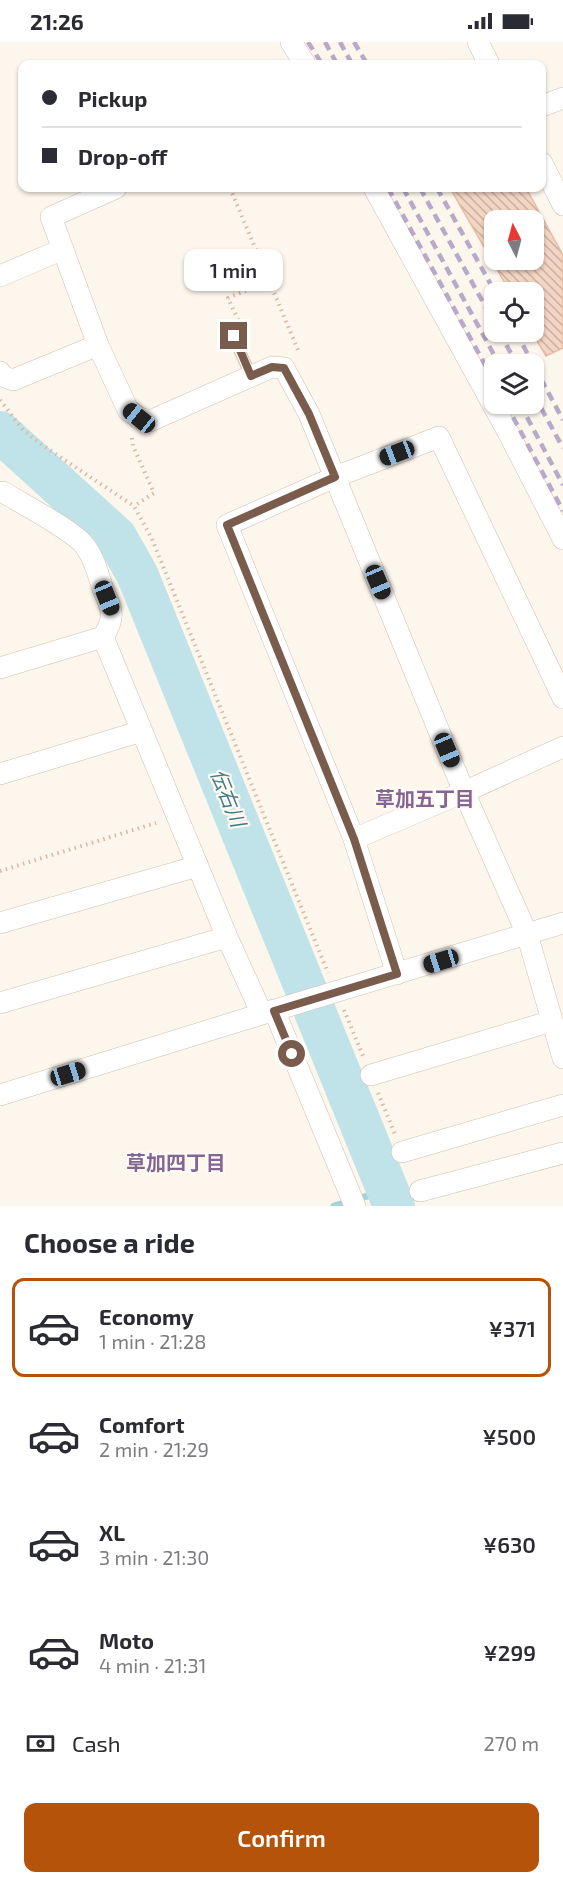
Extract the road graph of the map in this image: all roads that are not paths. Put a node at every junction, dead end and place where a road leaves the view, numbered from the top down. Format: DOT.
graph roads {
  1 [pos="291,42"];
  2 [pos="478,42"];
  3 [pos="302,60"];
  4 [pos="487,60"];
  5 [pos="563,98"];
  6 [pos="546,104"];
  7 [pos="546,171"];
  8 [pos="107,192"];
  9 [pos="376,192"];
  10 [pos="563,205"];
  11 [pos="63,249"];
  12 [pos="0,276"];
  13 [pos="234,336"];
  14 [pos="98,345"];
  15 [pos="0,372"];
  16 [pos="251,376"];
  17 [pos="335,477"];
  18 [pos="3,492"];
  19 [pos="563,539"];
  20 [pos="103,637"];
  21 [pos="0,668"];
  22 [pos="563,698"];
  23 [pos="142,731"];
  24 [pos="563,747"];
  25 [pos="0,774"];
  26 [pos="464,792"];
  27 [pos="354,839"];
  28 [pos="198,866"];
  29 [pos="0,923"];
  30 [pos="563,923"];
  31 [pos="527,934"];
  32 [pos="227,937"];
  33 [pos="397,974"];
  34 [pos="0,1003"];
  35 [pos="273,1011"];
  36 [pos="552,1021"];
  37 [pos="563,1058"];
  38 [pos="370,1074"];
  39 [pos="0,1095"];
  40 [pos="563,1105"];
  41 [pos="402,1152"];
  42 [pos="563,1153"];
  43 [pos="420,1191"];
  44 [pos="355,1206"];
  1 -- 3 [label="street"];
  2 -- 4 [label="street"];
  5 -- 6 [label="street"];
  7 -- 10 [label="street"];
  8 -- 11 [label="street"];
  9 -- 19 [label="street"];
  11 -- 12 [label="street"];
  11 -- 14 [label="street"];
  13 -- 16 [label="lane"];
  14 -- 15 [label="street"];
  14 -- 16 [label="street"];
  16 -- 17 [label="street"];
  17 -- 22 [label="street"];
  17 -- 26 [label="street"];
  17 -- 27 [label="street"];
  18 -- 20 [label="street"];
  20 -- 21 [label="street"];
  20 -- 23 [label="street"];
  23 -- 25 [label="street"];
  23 -- 28 [label="street"];
  24 -- 26 [label="street"];
  26 -- 27 [label="street"];
  26 -- 31 [label="street"];
  27 -- 33 [label="street"];
  28 -- 29 [label="street"];
  28 -- 32 [label="street"];
  30 -- 31 [label="street"];
  31 -- 33 [label="street"];
  31 -- 36 [label="street"];
  32 -- 34 [label="street"];
  32 -- 35 [label="street"];
  33 -- 35 [label="street"];
  35 -- 39 [label="street"];
  35 -- 44 [label="street"];
  36 -- 37 [label="street"];
  36 -- 38 [label="street"];
  40 -- 41 [label="street"];
  42 -- 43 [label="street"];
}
